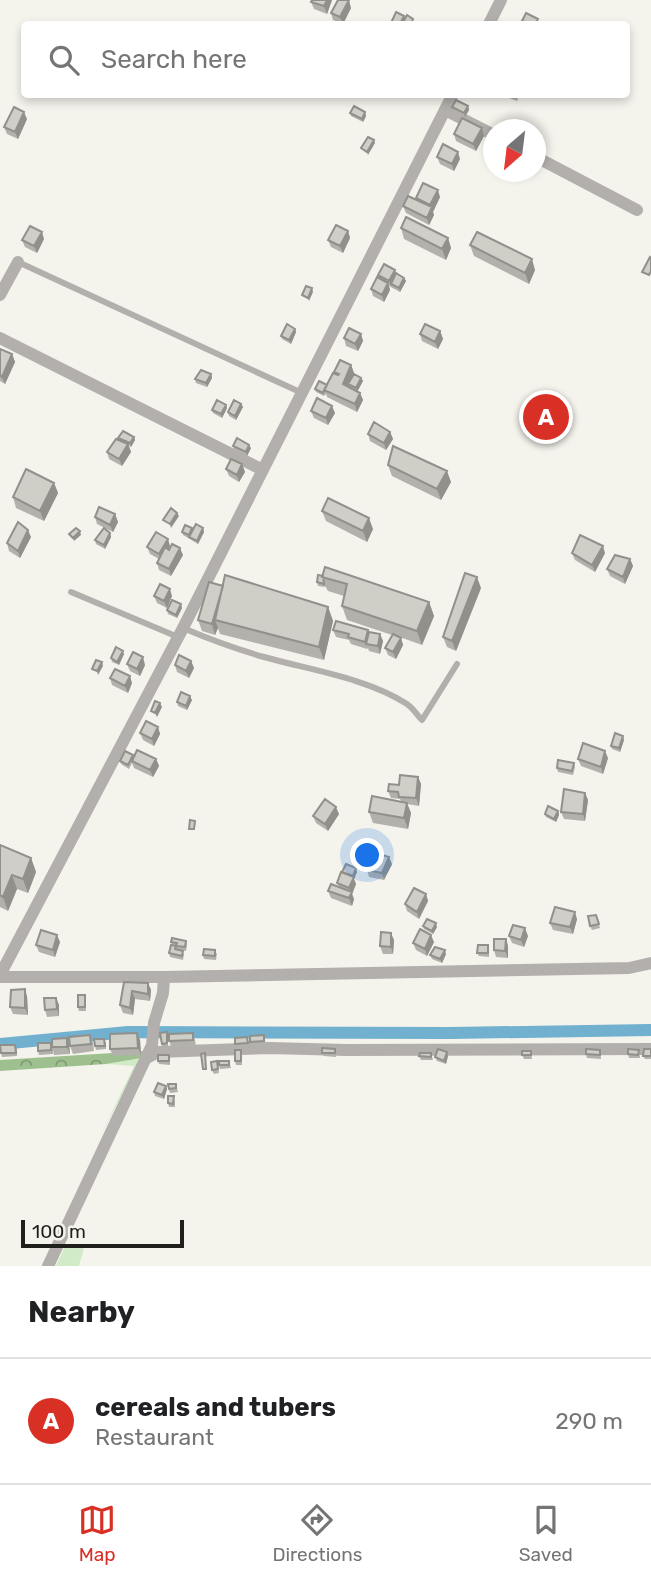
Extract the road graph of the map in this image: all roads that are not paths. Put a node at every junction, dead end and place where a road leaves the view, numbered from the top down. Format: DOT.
graph roads {
  1 [pos="501,0"];
  2 [pos="490,21"];
  3 [pos="451,98"];
  4 [pos="445,110"];
  5 [pos="483,129"];
  6 [pos="546,162"];
  7 [pos="637,210"];
  8 [pos="18,262"];
  9 [pos="4,276"];
  10 [pos="0,295"];
  11 [pos="0,338"];
  12 [pos="302,393"];
  13 [pos="263,470"];
  14 [pos="71,592"];
  15 [pos="180,633"];
  16 [pos="457,664"];
  17 [pos="651,963"];
  18 [pos="0,976"];
  19 [pos="164,977"];
  20 [pos="651,1049"];
  21 [pos="145,1059"];
  22 [pos="48,1266"];
  1 -- 2 [label="street"];
  3 -- 4 [label="street"];
  4 -- 5 [label="street"];
  4 -- 12 [label="street"];
  6 -- 7 [label="street"];
  8 -- 9 [label="street"];
  8 -- 12 [label="lane"];
  9 -- 10 [label="street"];
  11 -- 13 [label="street"];
  12 -- 13 [label="street"];
  13 -- 15 [label="street"];
  14 -- 15 [label="lane"];
  15 -- 16 [label="lane"];
  15 -- 18 [label="street"];
  17 -- 19 [label="street"];
  18 -- 19 [label="street"];
  19 -- 21 [label="street"];
  20 -- 21 [label="street"];
  21 -- 22 [label="street"];
}
